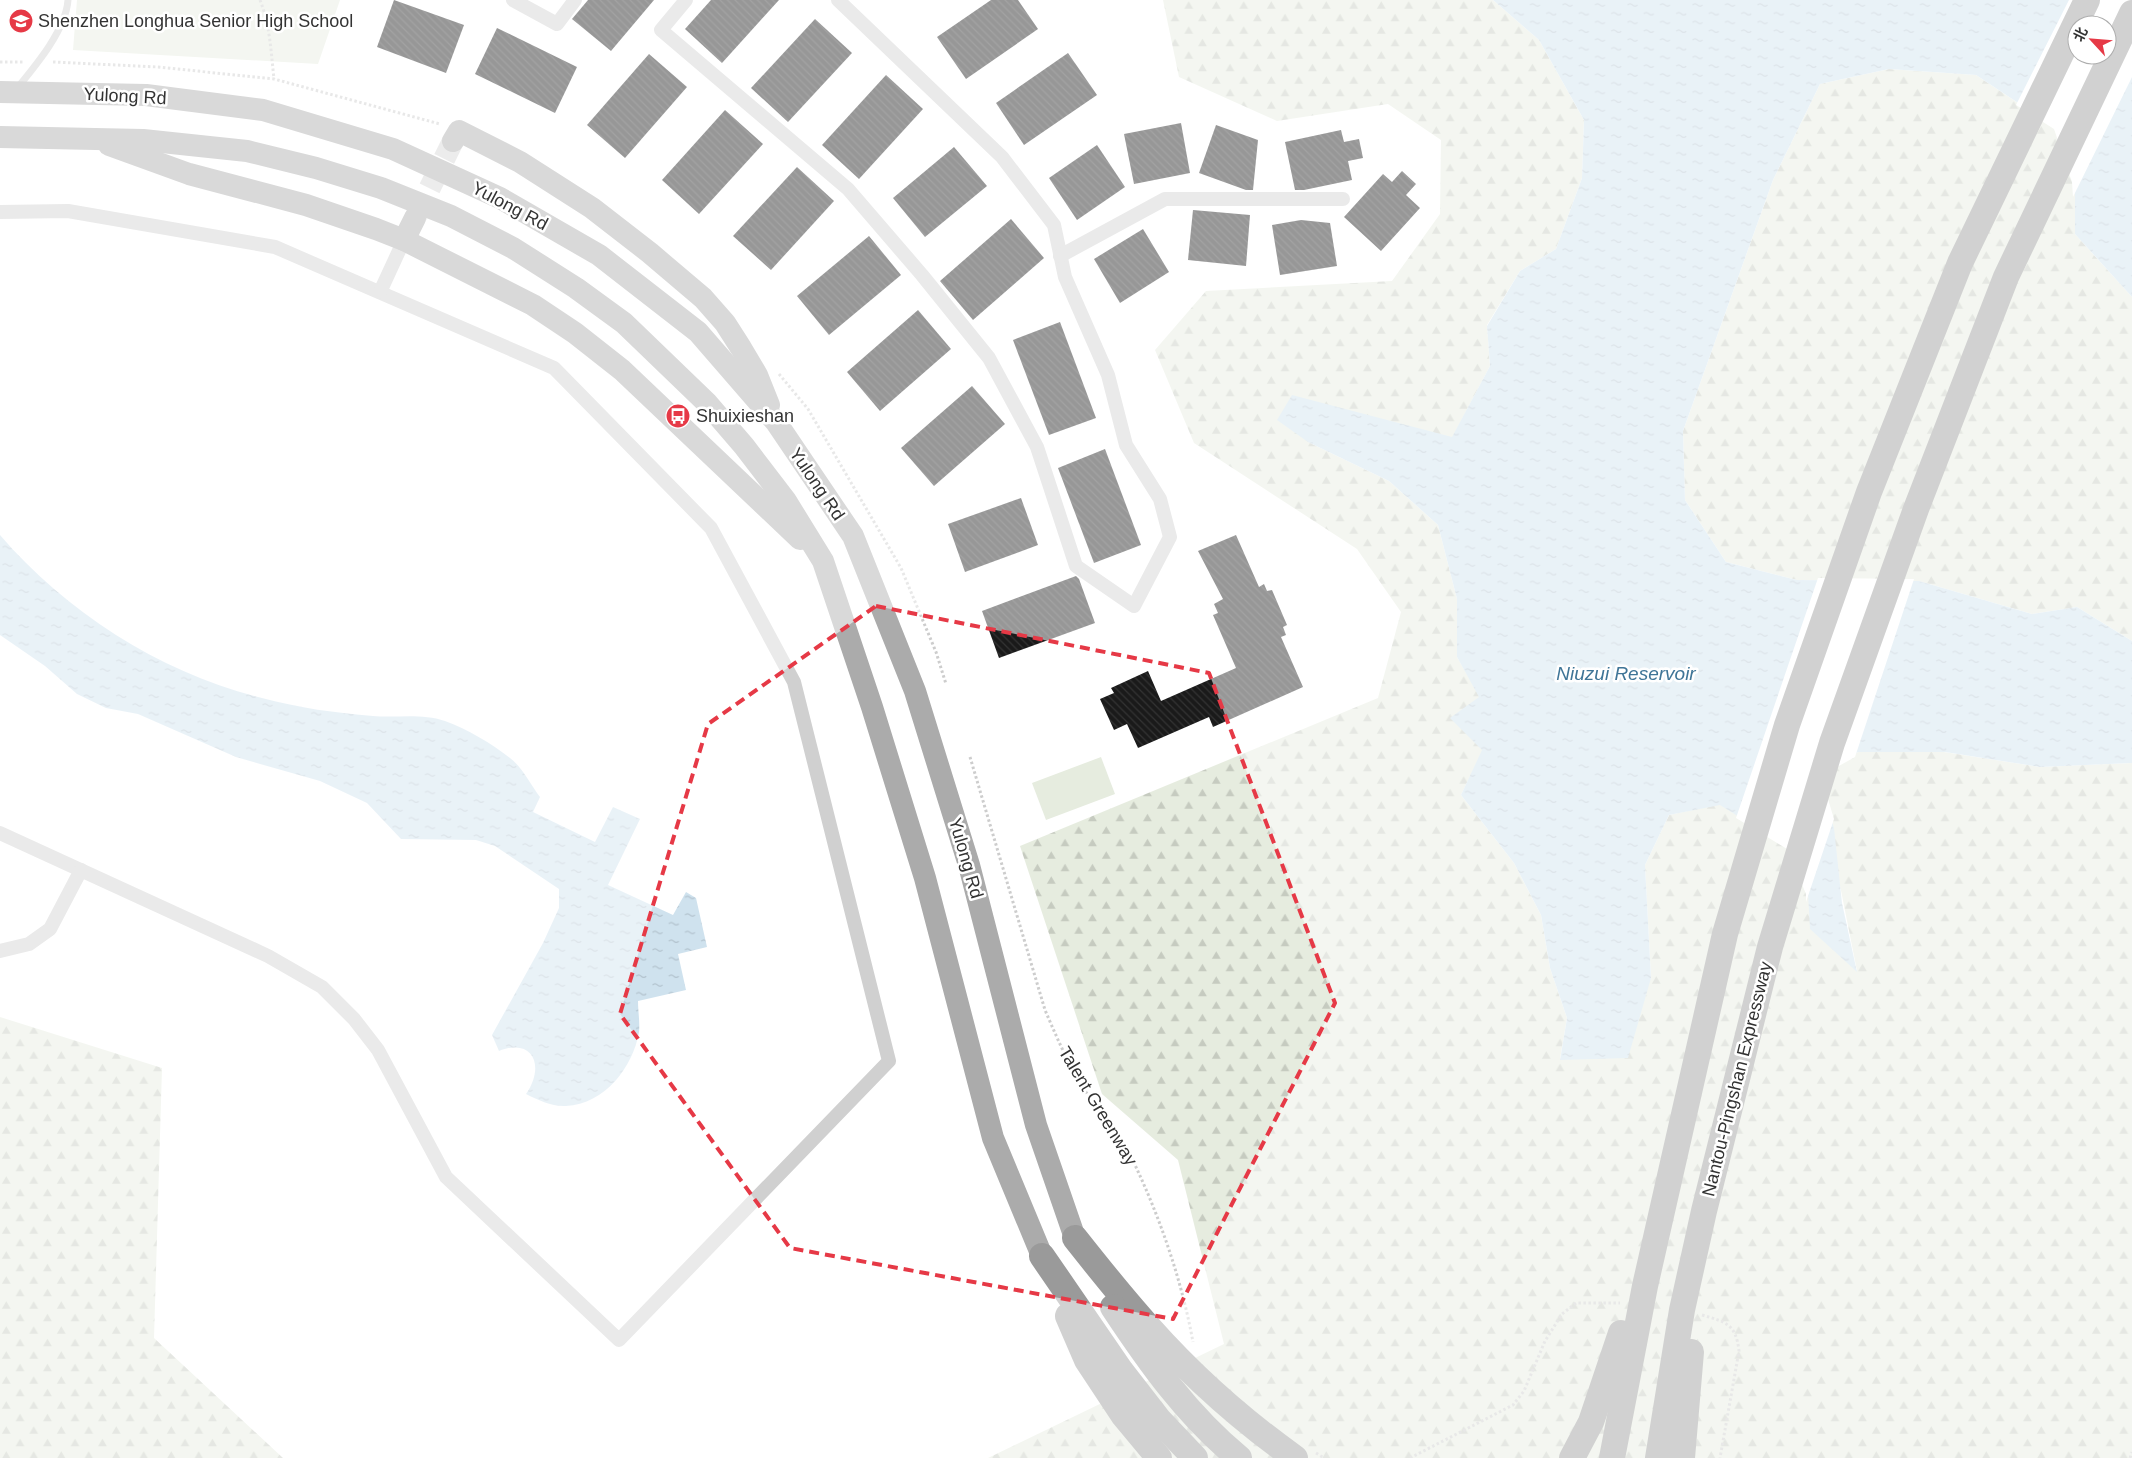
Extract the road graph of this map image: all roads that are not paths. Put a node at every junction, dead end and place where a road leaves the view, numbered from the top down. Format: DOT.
graph roads {
  1 [pos="68,0"];
  2 [pos="513,0"];
  3 [pos="575,0"];
  4 [pos="686,0"];
  5 [pos="838,0"];
  6 [pos="2087,0"];
  7 [pos="2132,13"];
  8 [pos="7,92"];
  9 [pos="0,137"];
  10 [pos="92,138"];
  11 [pos="454,141"];
  12 [pos="1344,199"];
  13 [pos="0,212"];
  14 [pos="415,218"];
  15 [pos="404,240"];
  16 [pos="1060,256"];
  17 [pos="380,292"];
  18 [pos="776,422"];
  19 [pos="823,561"];
  20 [pos="0,833"];
  21 [pos="81,870"];
  22 [pos="0,951"];
  23 [pos="1664,1196"];
  24 [pos="1704,1211"];
  25 [pos="1076,1238"];
  26 [pos="1042,1256"];
  27 [pos="1302,1454"];
  28 [pos="1159,1458"];
  29 [pos="1195,1458"];
  30 [pos="1239,1458"];
  31 [pos="1572,1458"];
  32 [pos="1612,1458"];
  33 [pos="1658,1458"];
  34 [pos="1682,1458"];
  1 -- 8 [label="lane"];
  2 -- 3 [label="street"];
  4 -- 16 [label="street"];
  5 -- 16 [label="street"];
  6 -- 23 [label="highway"];
  7 -- 24 [label="highway, Nantou-Pingshan Expressway"];
  8 -- 18 [label="main road, Yulong Rd"];
  9 -- 10 [label="main road, Yulong Rd"];
  10 -- 15 [label="main road"];
  10 -- 19 [label="main road, Yulong Rd"];
  11 -- 18 [label="main road"];
  12 -- 16 [label="street"];
  13 -- 17 [label="street"];
  14 -- 15 [label="main road"];
  15 -- 17 [label="street"];
  15 -- 19 [label="main road"];
  17 -- 21 [label="street"];
  18 -- 25 [label="main road, Yulong Rd"];
  19 -- 26 [label="main road, Yulong Rd"];
  20 -- 21 [label="street"];
  21 -- 22 [label="street"];
  23 -- 31 [label="highway"];
  23 -- 32 [label="highway"];
  24 -- 33 [label="highway"];
  24 -- 34 [label="highway"];
  25 -- 27 [label="highway"];
  25 -- 30 [label="highway"];
  26 -- 28 [label="highway"];
  26 -- 29 [label="highway"];
}
